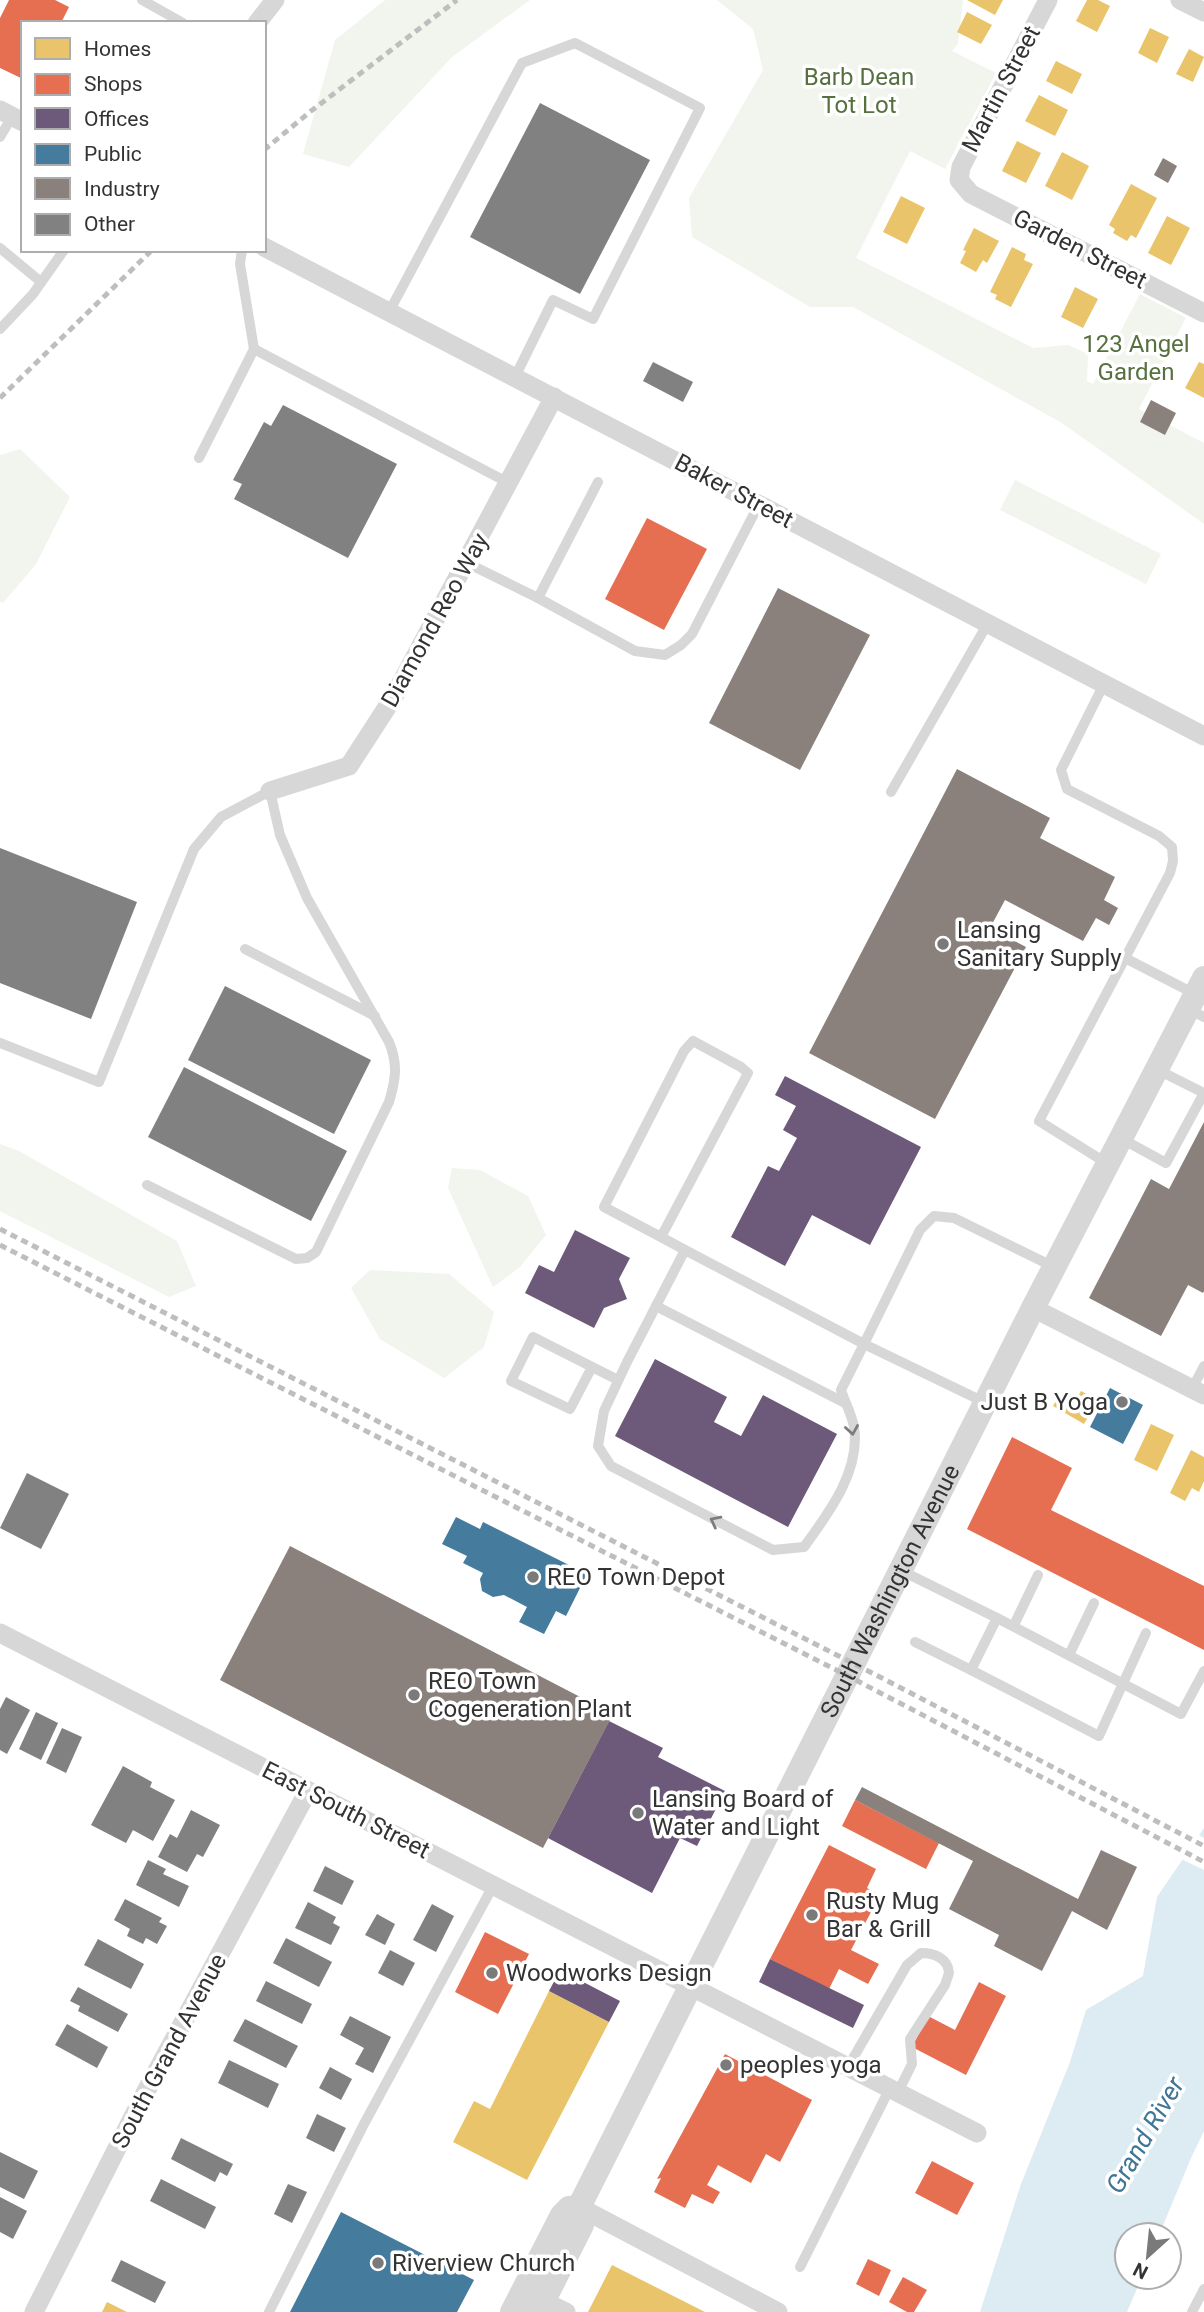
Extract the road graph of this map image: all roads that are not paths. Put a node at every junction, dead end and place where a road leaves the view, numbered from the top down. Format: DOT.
graph roads {
  1 [pos="142,0"];
  2 [pos="275,0"];
  3 [pos="1048,0"];
  4 [pos="1181,0"];
  5 [pos="1204,12"];
  6 [pos="179,21"];
  7 [pos="259,21"];
  8 [pos="11,116"];
  9 [pos="0,136"];
  10 [pos="960,180"];
  11 [pos="0,248"];
  12 [pos="266,248"];
  13 [pos="63,252"];
  14 [pos="242,252"];
  15 [pos="41,282"];
  16 [pos="388,312"];
  17 [pos="1204,313"];
  18 [pos="0,329"];
  19 [pos="254,349"];
  20 [pos="514,377"];
  21 [pos="554,397"];
  22 [pos="199,458"];
  23 [pos="598,482"];
  24 [pos="509,484"];
  25 [pos="759,504"];
  26 [pos="467,563"];
  27 [pos="538,598"];
  28 [pos="988,623"];
  29 [pos="1104,684"];
  30 [pos="1204,736"];
  31 [pos="270,791"];
  32 [pos="891,792"];
  33 [pos="246,949"];
  34 [pos="1125,958"];
  35 [pos="1198,1000"];
  36 [pos="375,1016"];
  37 [pos="0,1043"];
  38 [pos="1157,1069"];
  39 [pos="1204,1093"];
  40 [pos="1121,1139"];
  41 [pos="1108,1164"];
  42 [pos="147,1185"];
  43 [pos="660,1237"];
  44 [pos="684,1250"];
  45 [pos="1054,1268"];
  46 [pos="656,1306"];
  47 [pos="1033,1308"];
  48 [pos="864,1344"];
  49 [pos="1204,1366"];
  50 [pos="592,1367"];
  51 [pos="618,1380"];
  52 [pos="1198,1392"];
  53 [pos="845,1403"];
  54 [pos="986,1403"];
  55 [pos="901,1571"];
  56 [pos="1038,1576"];
  57 [pos="1094,1604"];
  58 [pos="998,1618"];
  59 [pos="1014,1625"];
  60 [pos="0,1633"];
  61 [pos="1146,1633"];
  62 [pos="915,1642"];
  63 [pos="1069,1655"];
  64 [pos="971,1670"];
  65 [pos="1204,1671"];
  66 [pos="1123,1682"];
  67 [pos="308,1791"];
  68 [pos="493,1886"];
  69 [pos="692,1986"];
  70 [pos="848,2067"];
  71 [pos="894,2090"];
  72 [pos="977,2133"];
  73 [pos="579,2207"];
  74 [pos="800,2267"];
  75 [pos="1204,2289"];
  76 [pos="540,2306"];
  77 [pos="34,2312"];
  78 [pos="269,2312"];
  79 [pos="512,2312"];
  80 [pos="566,2312"];
  81 [pos="778,2312"];
  82 [pos="1192,2312"];
  1 -- 6 [label="lane"];
  2 -- 7 [label="street"];
  3 -- 10 [label="street, Martin Street"];
  4 -- 5 [label="street"];
  8 -- 9 [label="lane"];
  10 -- 17 [label="street, Garden Street"];
  11 -- 15 [label="lane"];
  12 -- 16 [label="street, Baker Street"];
  13 -- 15 [label="lane"];
  14 -- 19 [label="lane"];
  15 -- 18 [label="lane"];
  16 -- 20 [label="street, Baker Street"];
  16 -- 20 [label="lane"];
  19 -- 22 [label="lane"];
  19 -- 24 [label="lane"];
  20 -- 21 [label="street, Baker Street"];
  21 -- 24 [label="street, Diamond Reo Way"];
  21 -- 25 [label="street, Baker Street"];
  23 -- 27 [label="lane"];
  24 -- 26 [label="street, Diamond Reo Way"];
  25 -- 27 [label="lane"];
  25 -- 28 [label="street, Baker Street"];
  26 -- 27 [label="lane"];
  26 -- 31 [label="street, Diamond Reo Way"];
  28 -- 29 [label="street, Baker Street"];
  28 -- 32 [label="lane"];
  29 -- 30 [label="street, Baker Street"];
  29 -- 34 [label="lane"];
  31 -- 36 [label="lane"];
  31 -- 37 [label="lane"];
  33 -- 36 [label="lane"];
  34 -- 35 [label="lane"];
  34 -- 41 [label="lane"];
  35 -- 38 [label="street, South Washington Avenue"];
  36 -- 42 [label="lane"];
  38 -- 39 [label="lane"];
  38 -- 40 [label="street, South Washington Avenue"];
  39 -- 40 [label="lane"];
  40 -- 41 [label="street, South Washington Avenue"];
  41 -- 45 [label="street, South Washington Avenue"];
  43 -- 43 [label="lane"];
  43 -- 44 [label="lane"];
  44 -- 46 [label="lane"];
  44 -- 48 [label="lane"];
  45 -- 47 [label="street, South Washington Avenue"];
  45 -- 48 [label="lane"];
  46 -- 51 [label="lane"];
  46 -- 53 [label="lane"];
  47 -- 52 [label="street"];
  47 -- 54 [label="street, South Washington Avenue"];
  48 -- 53 [label="lane"];
  48 -- 54 [label="lane"];
  49 -- 52 [label="lane"];
  50 -- 50 [label="lane"];
  50 -- 51 [label="lane"];
  53 -- 51 [label="lane, one-way"];
  54 -- 55 [label="street, South Washington Avenue"];
  55 -- 58 [label="lane"];
  55 -- 69 [label="street, South Washington Avenue"];
  56 -- 59 [label="lane"];
  57 -- 63 [label="lane"];
  58 -- 59 [label="lane"];
  58 -- 64 [label="lane"];
  59 -- 63 [label="lane"];
  60 -- 67 [label="street, East South Street"];
  61 -- 66 [label="lane"];
  62 -- 64 [label="lane"];
  63 -- 66 [label="lane"];
  64 -- 66 [label="lane"];
  65 -- 66 [label="lane"];
  67 -- 68 [label="street, East South Street"];
  67 -- 77 [label="street, South Grand Avenue"];
  68 -- 69 [label="street, East South Street"];
  68 -- 78 [label="lane"];
  69 -- 70 [label="street, East South Street"];
  69 -- 73 [label="street, South Washington Avenue"];
  70 -- 71 [label="street, East South Street"];
  70 -- 71 [label="lane"];
  71 -- 72 [label="street, East South Street"];
  71 -- 74 [label="lane"];
  73 -- 76 [label="street, South Washington Avenue"];
  73 -- 79 [label="street, South Washington Avenue"];
  73 -- 81 [label="street"];
  75 -- 82 [label="lane"];
  76 -- 80 [label="street"];
}
